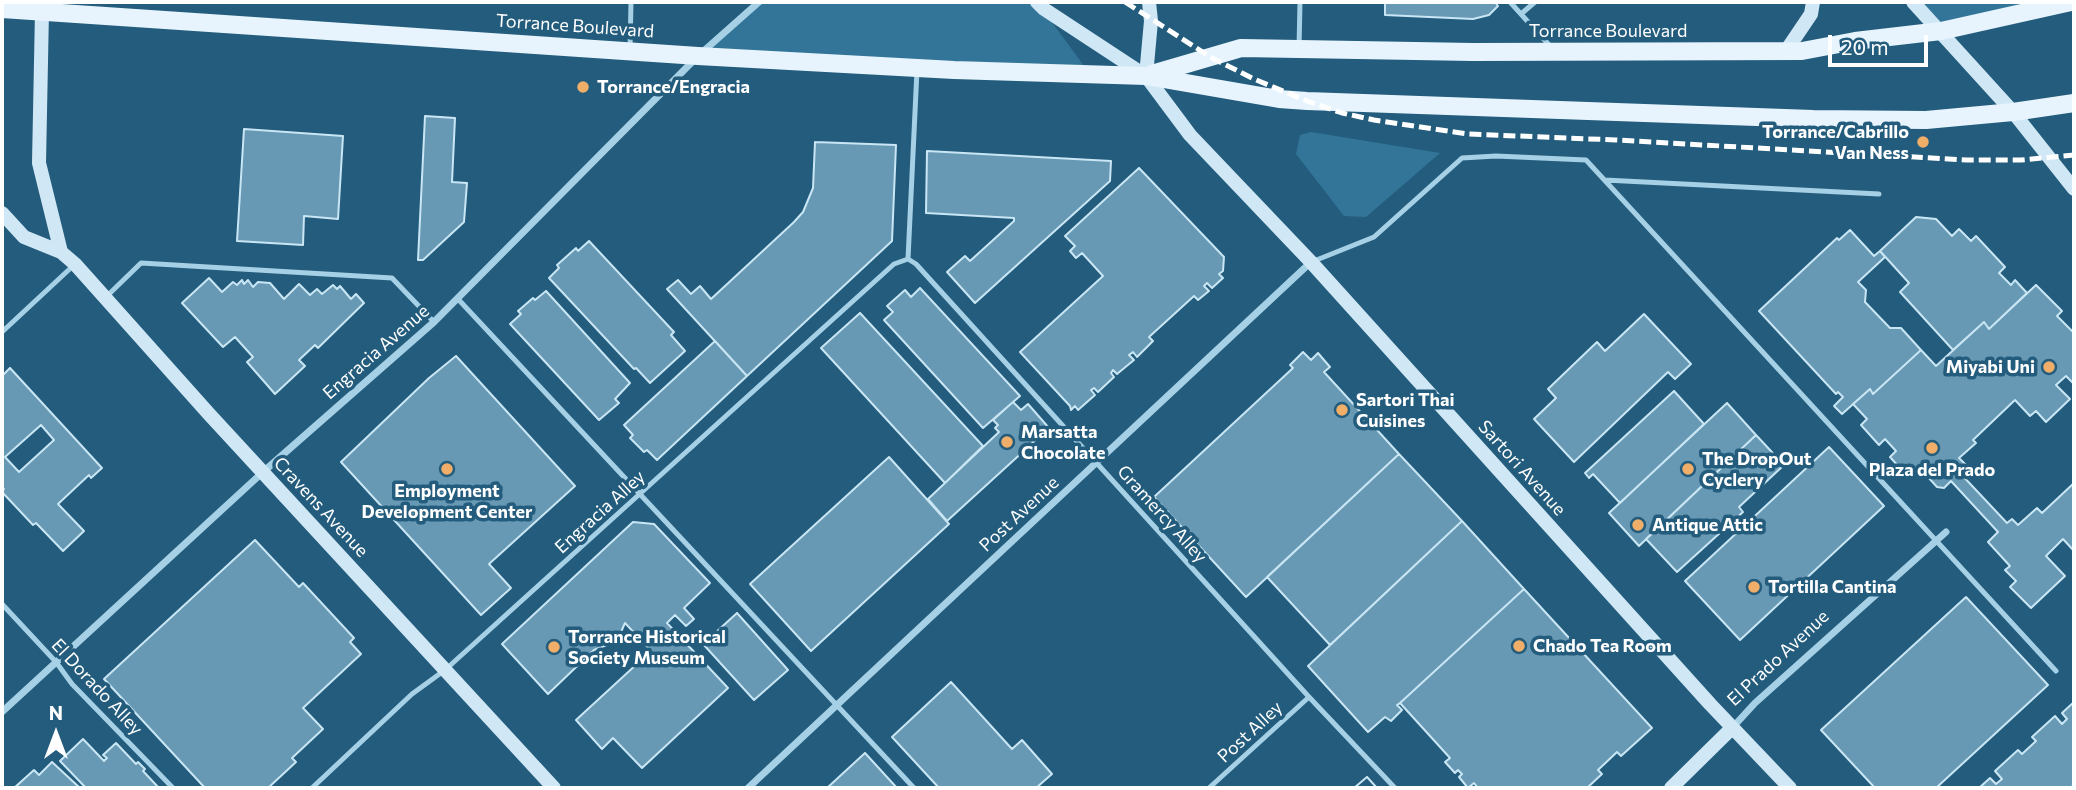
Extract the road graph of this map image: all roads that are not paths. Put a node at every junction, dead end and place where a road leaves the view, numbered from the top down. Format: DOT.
graph roads {
  1 [pos="631,2"];
  2 [pos="759,2"];
  3 [pos="1037,2"];
  4 [pos="1149,2"];
  5 [pos="1300,2"];
  6 [pos="1510,2"];
  7 [pos="1535,2"];
  8 [pos="1813,2"];
  9 [pos="1913,2"];
  10 [pos="2071,2"];
  11 [pos="42,6"];
  12 [pos="2,9"];
  13 [pos="1521,14"];
  14 [pos="1941,31"];
  15 [pos="1299,50"];
  16 [pos="630,51"];
  17 [pos="1786,51"];
  18 [pos="1556,52"];
  19 [pos="698,56"];
  20 [pos="917,68"];
  21 [pos="1146,76"];
  22 [pos="2074,103"];
  23 [pos="2013,112"];
  24 [pos="1605,180"];
  25 [pos="2074,188"];
  26 [pos="1879,194"];
  27 [pos="2,213"];
  28 [pos="61,252"];
  29 [pos="908,260"];
  30 [pos="1311,262"];
  31 [pos="75,264"];
  32 [pos="104,299"];
  33 [pos="458,299"];
  34 [pos="434,323"];
  35 [pos="2,332"];
  36 [pos="1097,463"];
  37 [pos="263,472"];
  38 [pos="639,495"];
  39 [pos="1946,532"];
  40 [pos="1936,541"];
  41 [pos="2,604"];
  42 [pos="56,662"];
  43 [pos="445,670"];
  44 [pos="2056,671"];
  45 [pos="1309,697"];
  46 [pos="837,705"];
  47 [pos="2,712"];
  48 [pos="1732,728"];
  49 [pos="173,788"];
  50 [pos="312,788"];
  51 [pos="554,788"];
  52 [pos="748,788"];
  53 [pos="914,788"];
  54 [pos="1209,788"];
  55 [pos="1395,788"];
  56 [pos="1671,788"];
  57 [pos="1790,788"];
  1 -- 16 [label="lane"];
  2 -- 19 [label="street, Engracia Avenue"];
  3 -- 21 [label="street, Sartori Avenue"];
  4 -- 21 [label="street"];
  5 -- 15 [label="lane"];
  6 -- 13 [label="lane"];
  7 -- 13 [label="lane"];
  8 -- 17 [label="street"];
  9 -- 14 [label="street"];
  10 -- 14 [label="main road, Torrance Boulevard"];
  11 -- 12 [label="main road, Torrance Boulevard"];
  11 -- 16 [label="main road, Torrance Boulevard"];
  11 -- 28 [label="street"];
  13 -- 18 [label="lane"];
  14 -- 17 [label="main road, Torrance Boulevard"];
  14 -- 23 [label="street"];
  15 -- 18 [label="main road, Torrance Boulevard"];
  15 -- 21 [label="main road, Torrance Boulevard"];
  16 -- 19 [label="main road, Torrance Boulevard"];
  17 -- 18 [label="main road, Torrance Boulevard"];
  19 -- 20 [label="main road, Torrance Boulevard"];
  19 -- 33 [label="street, Engracia Avenue"];
  20 -- 21 [label="main road, Torrance Boulevard"];
  20 -- 29 [label="lane"];
  21 -- 23 [label="main road, Torrance Boulevard"];
  21 -- 30 [label="street, Sartori Avenue"];
  22 -- 23 [label="main road, Torrance Boulevard"];
  23 -- 25 [label="street"];
  24 -- 26 [label="lane"];
  24 -- 30 [label="lane"];
  24 -- 40 [label="lane"];
  27 -- 28 [label="street, Cravens Avenue"];
  28 -- 31 [label="street, Cravens Avenue"];
  29 -- 36 [label="lane, Gramercy Alley"];
  29 -- 38 [label="lane, Engracia Alley"];
  30 -- 36 [label="street, Post Avenue"];
  30 -- 48 [label="street, Sartori Avenue"];
  31 -- 32 [label="street, Cravens Avenue"];
  31 -- 35 [label="lane"];
  32 -- 34 [label="lane"];
  32 -- 37 [label="street, Cravens Avenue"];
  33 -- 34 [label="street, Engracia Avenue"];
  33 -- 38 [label="lane"];
  34 -- 37 [label="street, Engracia Avenue"];
  36 -- 45 [label="lane, Gramercy Alley"];
  36 -- 46 [label="street, Post Avenue"];
  37 -- 42 [label="street, Engracia Avenue"];
  37 -- 43 [label="street, Cravens Avenue"];
  38 -- 43 [label="lane, Engracia Alley"];
  38 -- 46 [label="lane"];
  39 -- 40 [label="street, El Prado Avenue"];
  40 -- 44 [label="lane"];
  40 -- 48 [label="street, El Prado Avenue"];
  41 -- 42 [label="lane, El Dorado Alley"];
  42 -- 47 [label="street, Engracia Avenue"];
  42 -- 49 [label="lane, El Dorado Alley"];
  43 -- 50 [label="lane, Engracia Alley"];
  43 -- 51 [label="street, Cravens Avenue"];
  45 -- 54 [label="lane, Post Alley"];
  45 -- 55 [label="lane, Gramercy Alley"];
  46 -- 52 [label="street, Post Avenue"];
  46 -- 53 [label="lane"];
  48 -- 56 [label="street, El Prado Avenue"];
  48 -- 57 [label="street, Sartori Avenue"];
}
